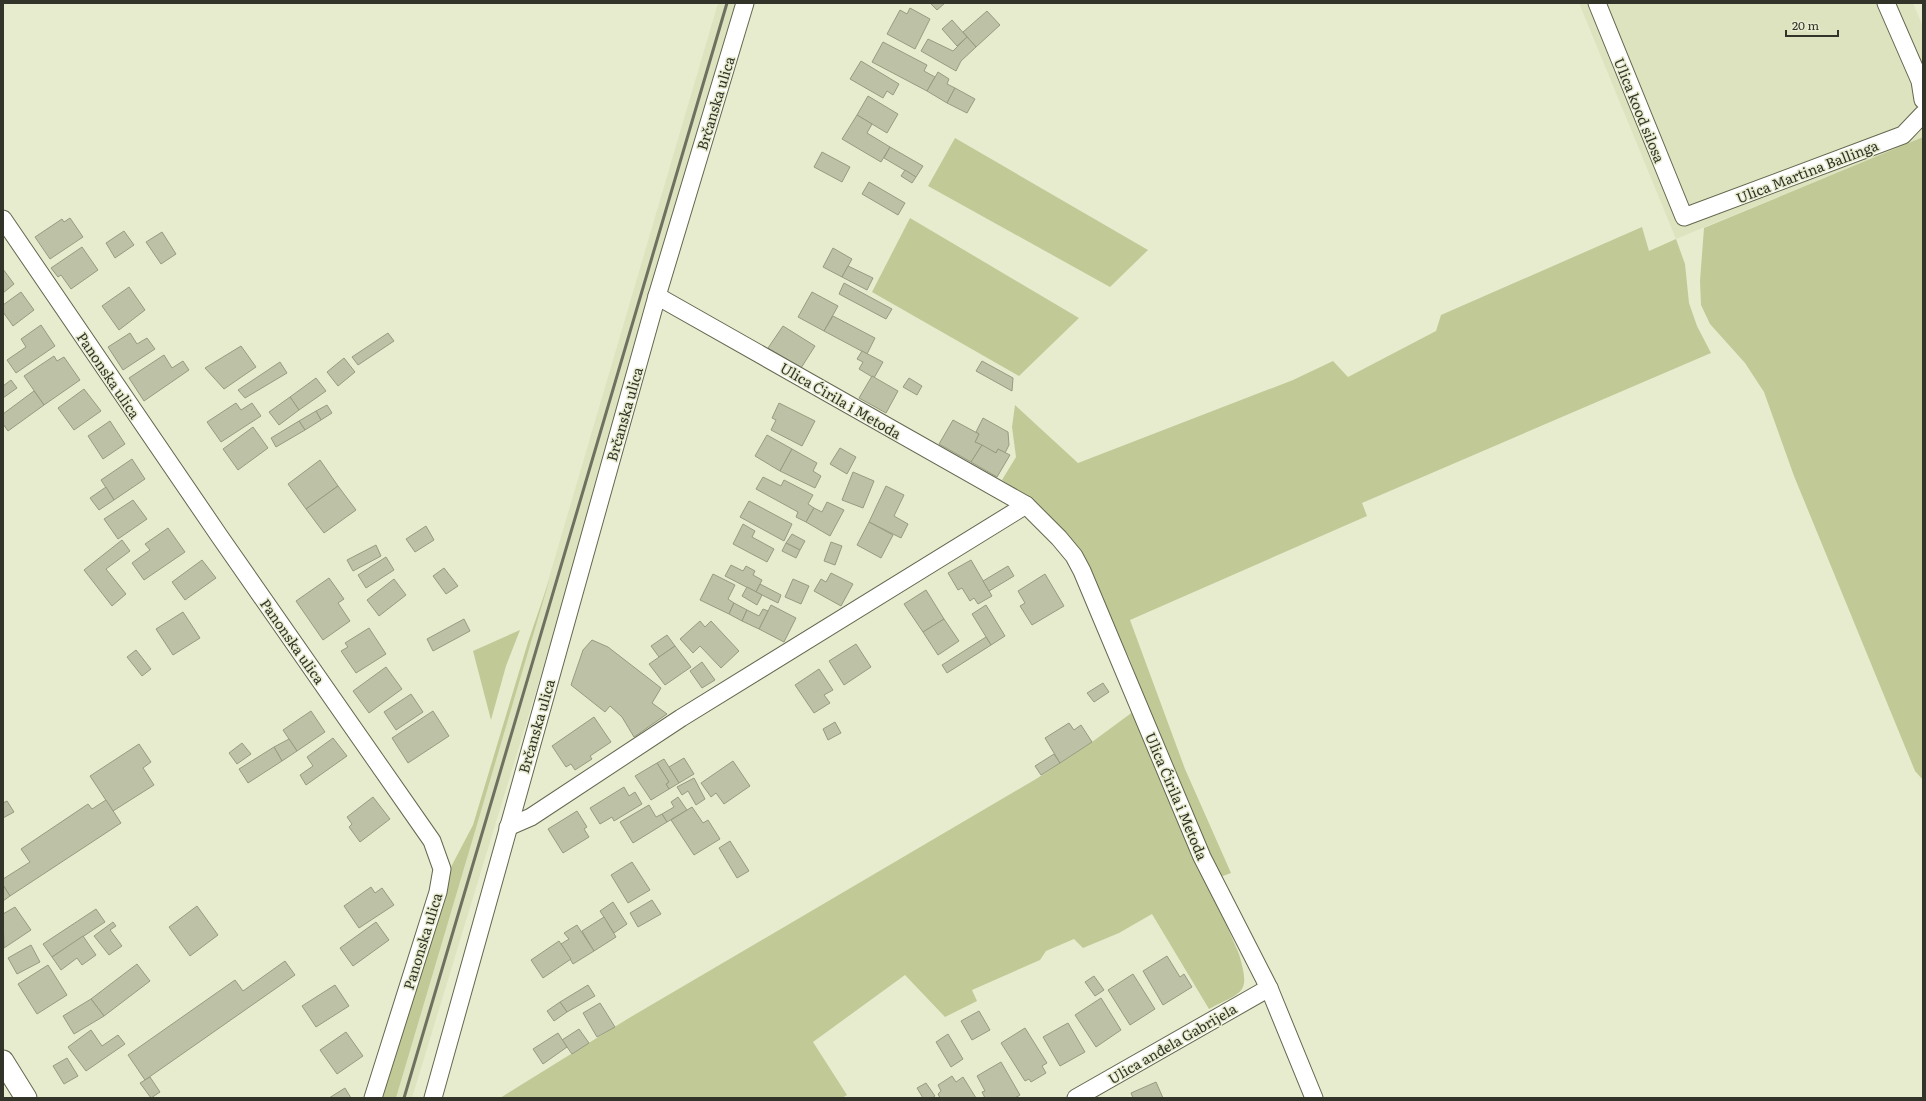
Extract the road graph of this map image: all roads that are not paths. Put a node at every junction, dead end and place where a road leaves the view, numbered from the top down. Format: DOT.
graph roads {
  1 [pos="744,3"];
  2 [pos="1597,3"];
  3 [pos="1886,3"];
  4 [pos="1923,100"];
  5 [pos="1923,114"];
  6 [pos="1684,217"];
  7 [pos="3,219"];
  8 [pos="657,296"];
  9 [pos="1026,505"];
  10 [pos="508,827"];
  11 [pos="1269,988"];
  12 [pos="3,1061"];
  13 [pos="26,1098"];
  14 [pos="373,1098"];
  15 [pos="433,1098"];
  16 [pos="1076,1098"];
  17 [pos="1314,1098"];
  1 -- 8 [label="street, Brčanska ulica"];
  2 -- 6 [label="street, Ulica kood silosa"];
  3 -- 4 [label="street"];
  5 -- 6 [label="street, Ulica Martina Ballinga"];
  7 -- 14 [label="street, Panonska ulica"];
  8 -- 9 [label="street, Ulica Ćirila i Metoda"];
  8 -- 10 [label="street, Brčanska ulica"];
  9 -- 10 [label="street"];
  9 -- 11 [label="street, Ulica Ćirila i Metoda"];
  10 -- 15 [label="street, Brčanska ulica"];
  11 -- 16 [label="street, Ulica anđela Gabrijela"];
  11 -- 17 [label="street, Ulica Ćirila i Metoda"];
  12 -- 13 [label="main road"];
}
